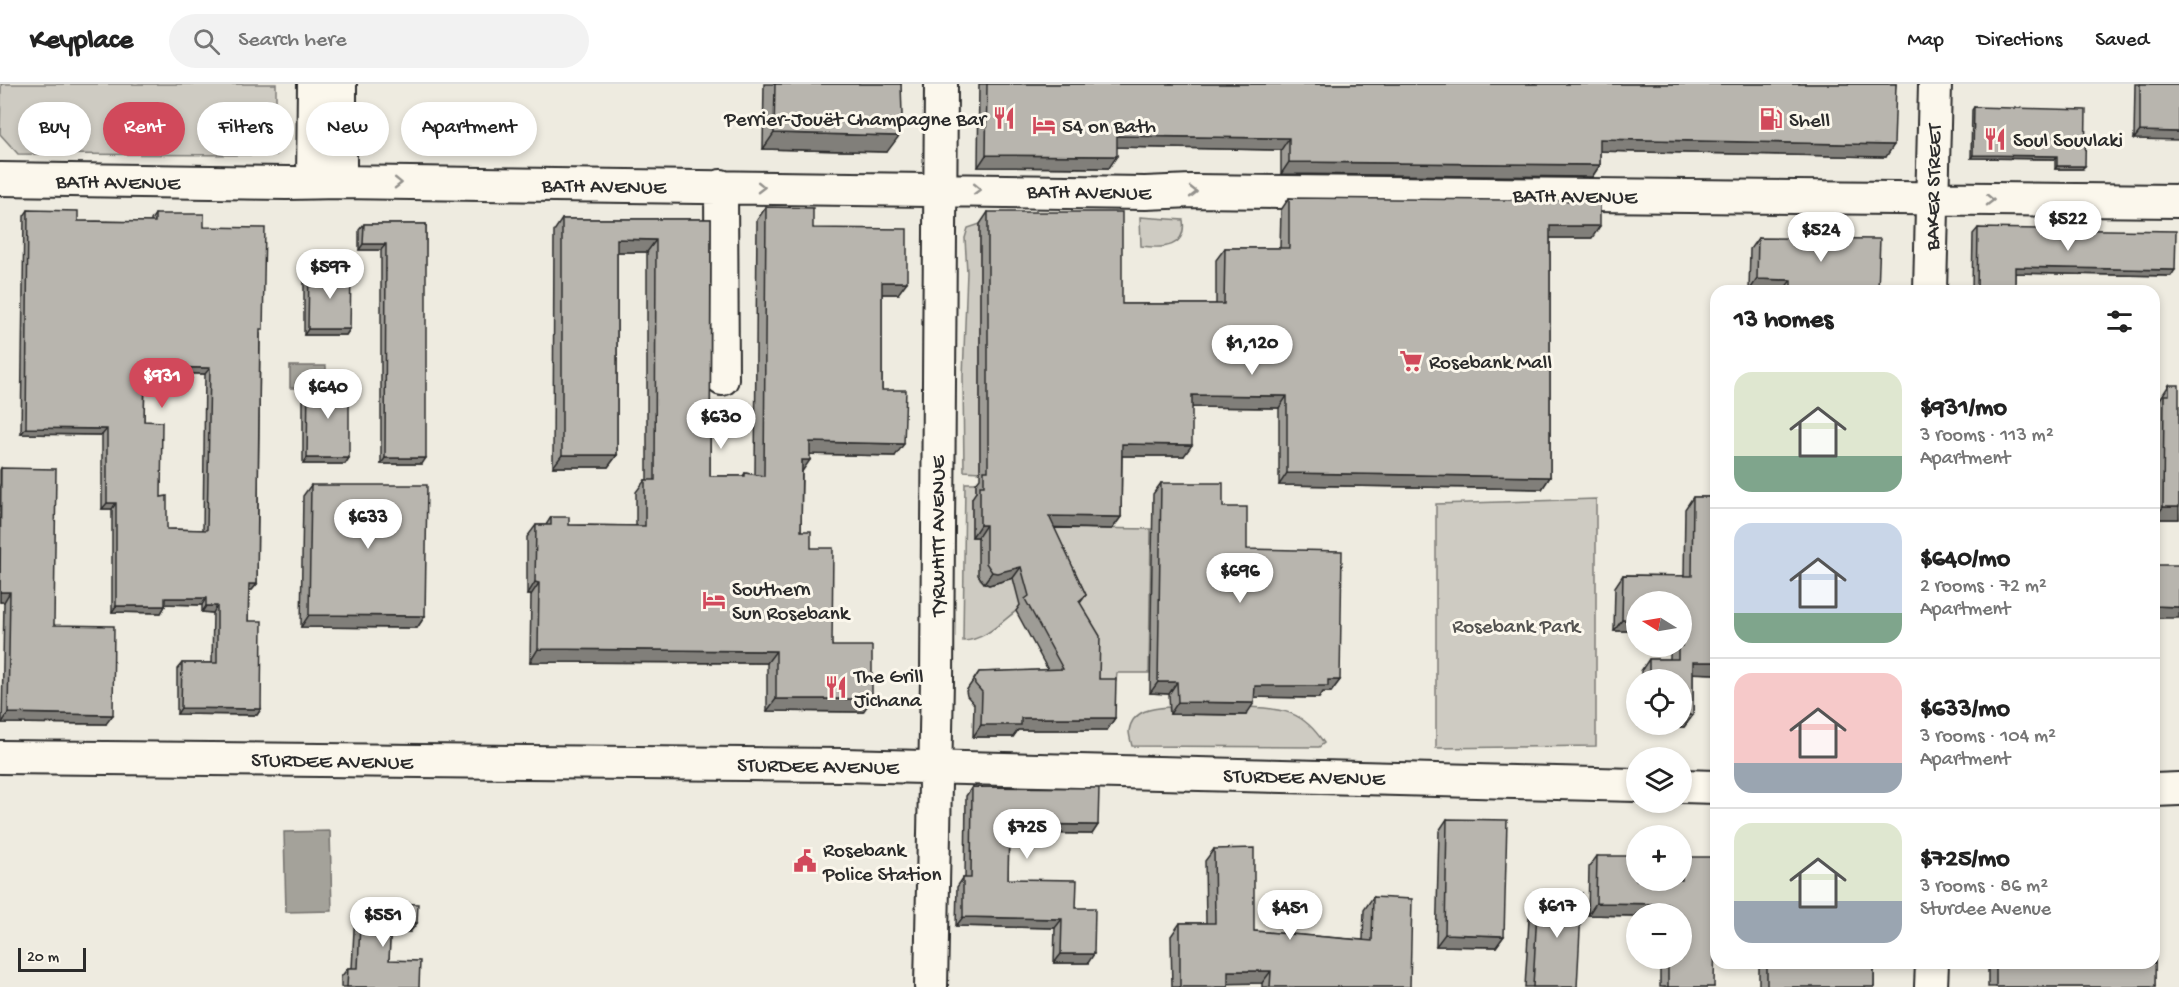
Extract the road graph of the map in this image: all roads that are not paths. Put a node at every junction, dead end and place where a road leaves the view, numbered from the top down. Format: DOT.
graph roads {
  1 [pos="314,84"];
  2 [pos="340,84"];
  3 [pos="941,84"];
  4 [pos="1935,84"];
  5 [pos="0,179"];
  6 [pos="326,182"];
  7 [pos="722,186"];
  8 [pos="941,189"];
  9 [pos="1931,199"];
  10 [pos="2179,201"];
  11 [pos="1930,285"];
  12 [pos="722,379"];
  13 [pos="0,757"];
  14 [pos="935,767"];
  15 [pos="1626,785"];
  16 [pos="1692,786"];
  17 [pos="1710,787"];
  18 [pos="2179,789"];
  19 [pos="2160,790"];
  20 [pos="1932,969"];
  21 [pos="931,987"];
  22 [pos="1931,987"];
  1 -- 6 [label="street"];
  2 -- 6 [label="street"];
  3 -- 8 [label="street, TYRWHITT AVENUE"];
  4 -- 9 [label="street, BAKER STREET"];
  5 -- 6 [label="street, BATH AVENUE"];
  6 -- 7 [label="street, BATH AVENUE, one-way"];
  7 -- 8 [label="street, BATH AVENUE, one-way"];
  7 -- 12 [label="street"];
  8 -- 9 [label="street, BATH AVENUE, one-way"];
  8 -- 14 [label="street, TYRWHITT AVENUE"];
  9 -- 10 [label="street, BATH AVENUE, one-way"];
  9 -- 11 [label="street, BAKER STREET"];
  13 -- 14 [label="street, STURDEE AVENUE"];
  14 -- 15 [label="street, STURDEE AVENUE"];
  14 -- 21 [label="street, TYRWHITT AVENUE"];
  16 -- 17 [label="street"];
  18 -- 19 [label="street"];
  20 -- 22 [label="street"];
}
